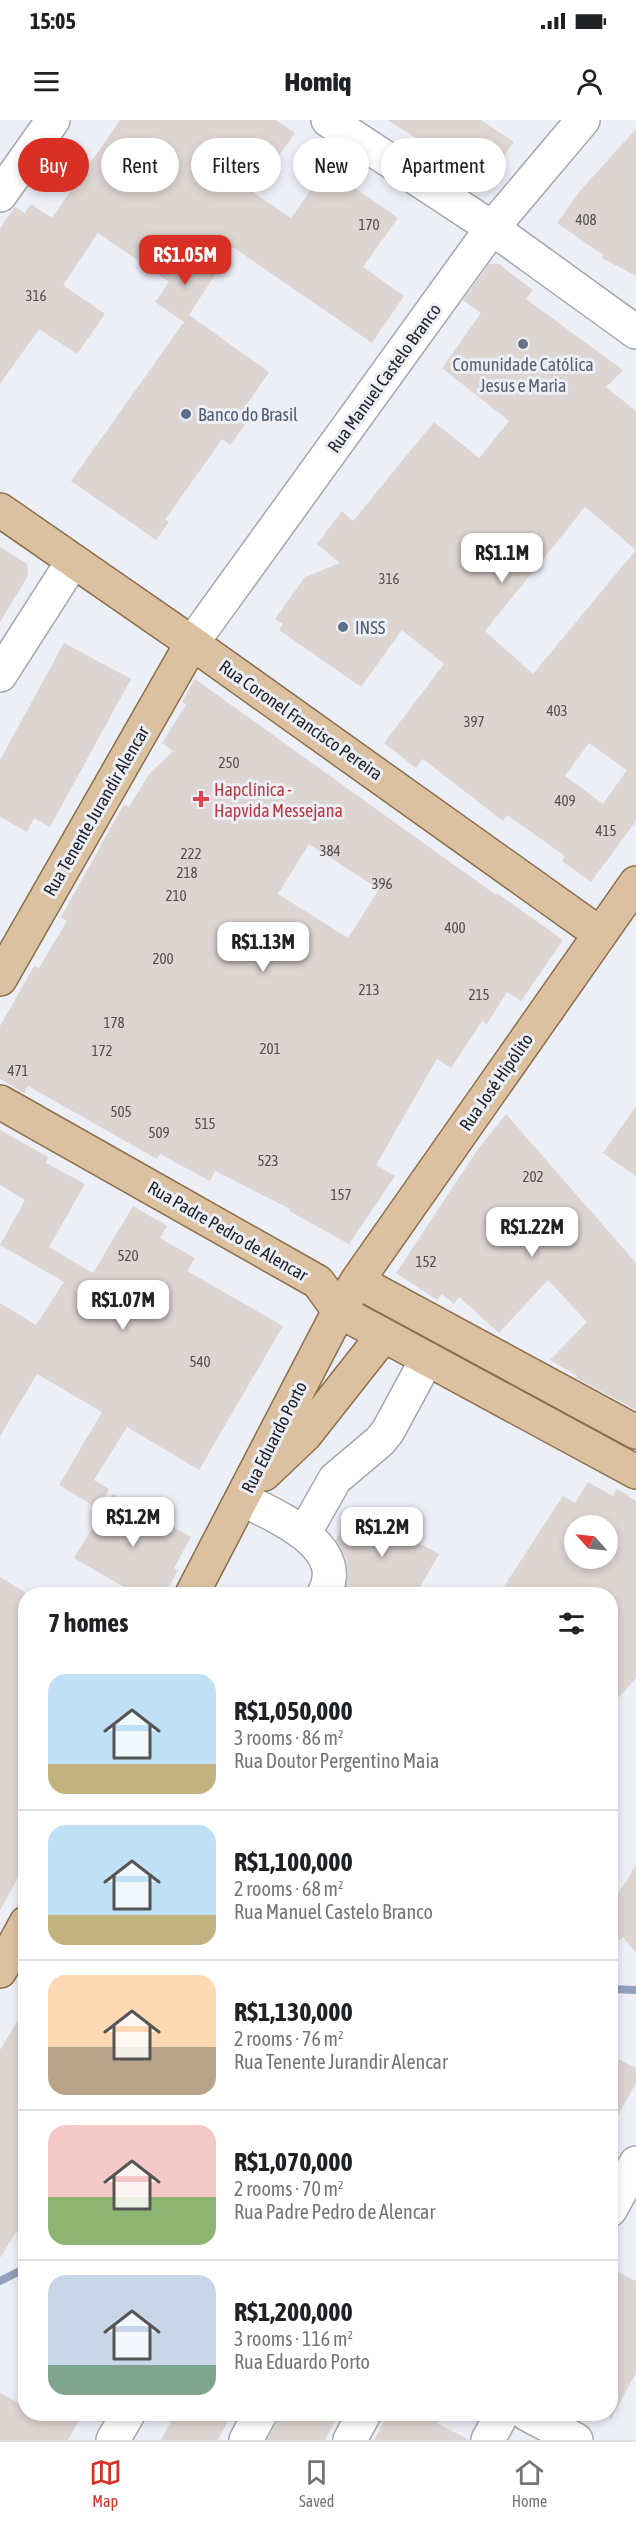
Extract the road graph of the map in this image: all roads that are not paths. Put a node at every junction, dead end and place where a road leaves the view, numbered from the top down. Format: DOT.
graph roads {
  1 [pos="53,120"];
  2 [pos="328,120"];
  3 [pos="583,120"];
  4 [pos="0,195"];
  5 [pos="492,228"];
  6 [pos="636,332"];
  7 [pos="0,510"];
  8 [pos="73,561"];
  9 [pos="192,643"];
  10 [pos="0,675"];
  11 [pos="636,883"];
  12 [pos="600,934"];
  13 [pos="0,980"];
  14 [pos="0,1102"];
  15 [pos="357,1281"];
  16 [pos="339,1311"];
  17 [pos="383,1336"];
  18 [pos="427,1359"];
  19 [pos="573,1398"];
  20 [pos="554,1428"];
  21 [pos="636,1432"];
  22 [pos="636,1472"];
  23 [pos="244,1496"];
  24 [pos="304,1532"];
  25 [pos="196,1587"];
  26 [pos="328,1587"];
  27 [pos="18,1938"];
  28 [pos="0,1971"];
  29 [pos="636,2163"];
  30 [pos="618,2196"];
  31 [pos="124,2421"];
  32 [pos="256,2421"];
  33 [pos="360,2421"];
  34 [pos="498,2421"];
  35 [pos="540,2421"];
  36 [pos="113,2440"];
  37 [pos="246,2440"];
  38 [pos="350,2440"];
  39 [pos="488,2440"];
  40 [pos="576,2440"];
  1 -- 4 [label="street"];
  2 -- 5 [label="street"];
  3 -- 5 [label="street, Rua Manuel Castelo Branco"];
  5 -- 6 [label="street"];
  5 -- 9 [label="street, Rua Manuel Castelo Branco"];
  7 -- 8 [label="main road, Rua Coronel Francisco Pereira"];
  8 -- 9 [label="main road, Rua Coronel Francisco Pereira"];
  8 -- 10 [label="street"];
  9 -- 12 [label="main road, Rua Coronel Francisco Pereira"];
  9 -- 13 [label="main road, Rua Tenente Jurandir Alencar"];
  11 -- 12 [label="main road, Rua José Hipólito"];
  12 -- 15 [label="main road, Rua José Hipólito"];
  14 -- 16 [label="main road, Rua Padre Pedro de Alencar"];
  15 -- 16 [label="main road, Rua Eduardo Porto"];
  15 -- 19 [label="main road"];
  16 -- 17 [label="main road, Rua Padre Pedro de Alencar"];
  16 -- 23 [label="main road, Rua Eduardo Porto"];
  17 -- 18 [label="main road, Rua Padre Pedro de Alencar"];
  17 -- 23 [label="main road"];
  18 -- 20 [label="main road, Rua Padre Pedro de Alencar"];
  18 -- 24 [label="street"];
  19 -- 20 [label="main road"];
  19 -- 21 [label="main road"];
  20 -- 22 [label="main road, Rua Padre Pedro de Alencar"];
  23 -- 24 [label="street"];
  23 -- 25 [label="main road, Rua Eduardo Porto"];
  24 -- 26 [label="street"];
  27 -- 28 [label="main road"];
  29 -- 30 [label="street"];
  31 -- 36 [label="street"];
  32 -- 37 [label="street"];
  33 -- 38 [label="street"];
  34 -- 39 [label="street"];
  35 -- 40 [label="street"];
}
